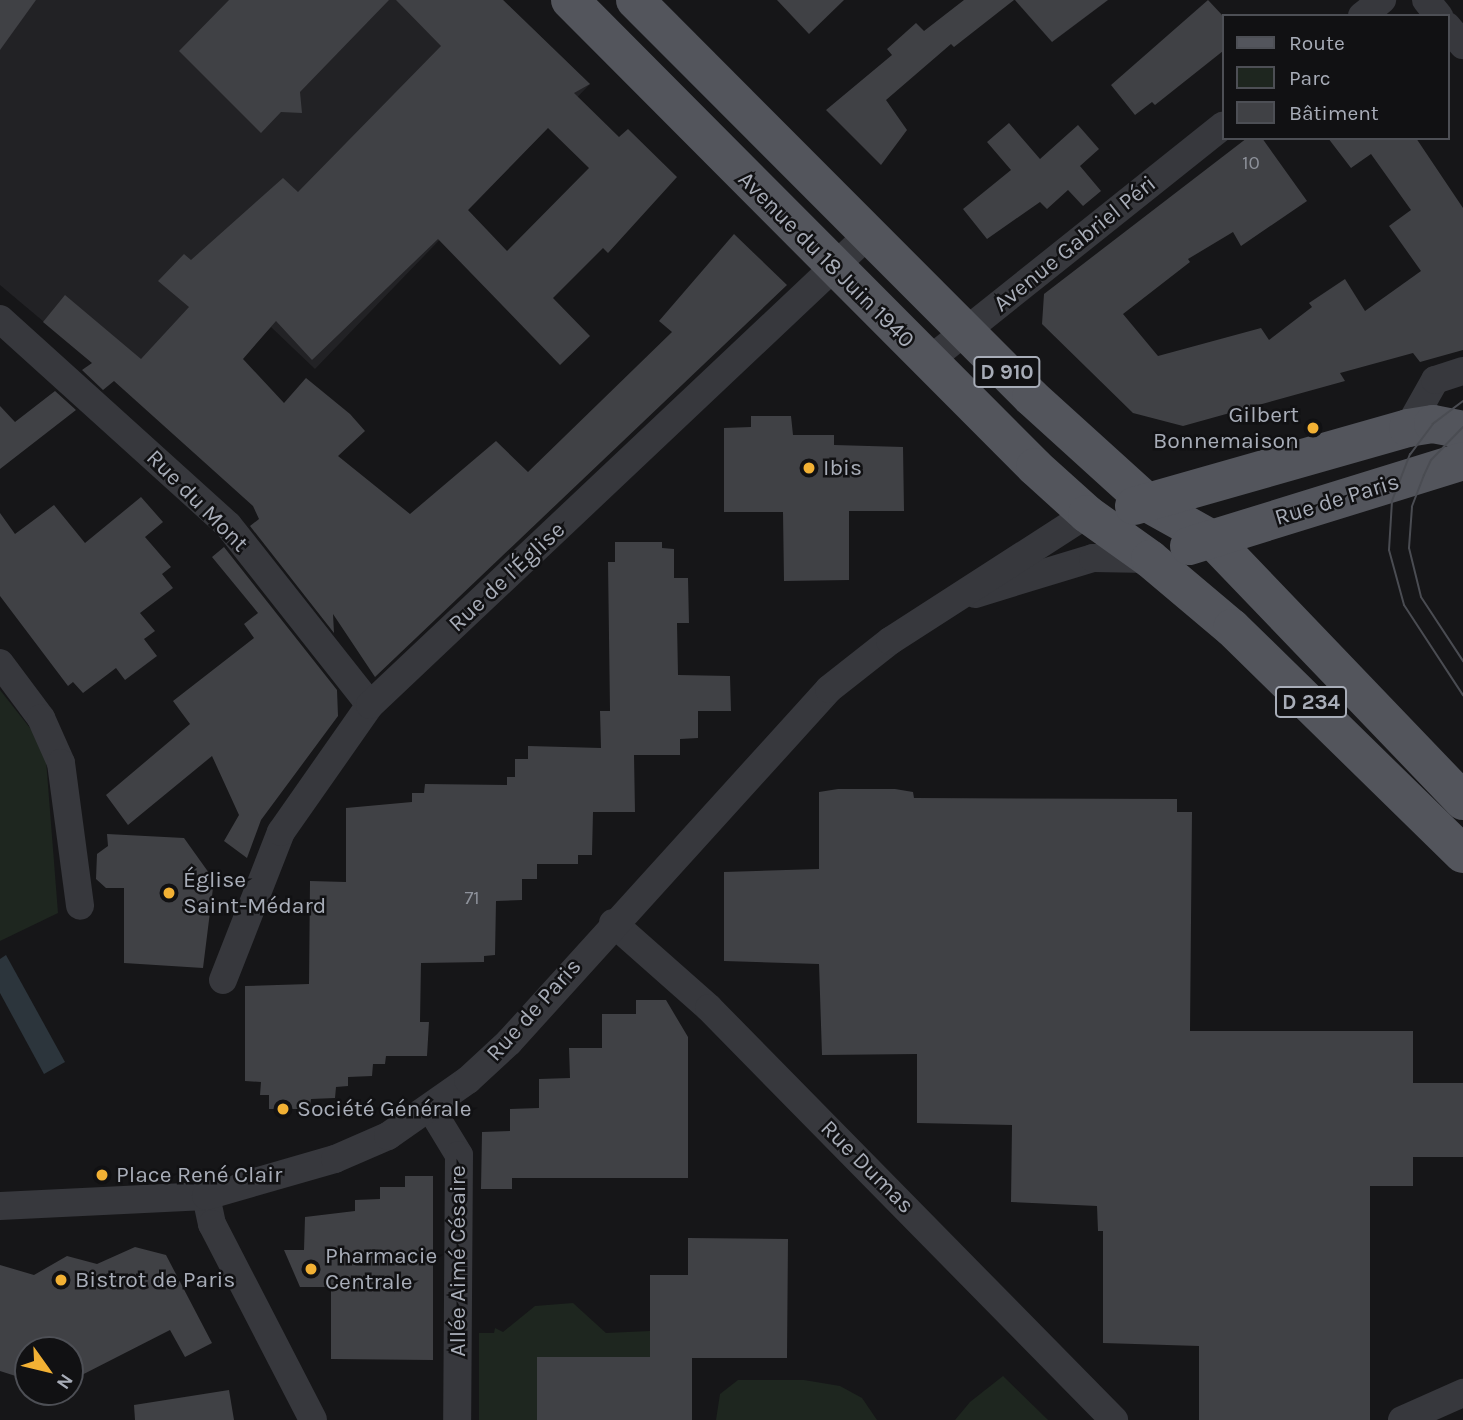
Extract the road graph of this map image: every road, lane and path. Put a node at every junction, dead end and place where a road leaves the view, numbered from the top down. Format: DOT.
graph roads {
  1 [pos="570,0"];
  2 [pos="635,0"];
  3 [pos="1382,0"];
  4 [pos="1426,0"];
  5 [pos="1364,14"];
  6 [pos="1437,14"];
  7 [pos="1449,28"];
  8 [pos="1463,45"];
  9 [pos="1222,128"];
  10 [pos="871,232"];
  11 [pos="835,270"];
  12 [pos="1,318"];
  13 [pos="967,331"];
  14 [pos="928,362"];
  15 [pos="1463,371"];
  16 [pos="1408,428"];
  17 [pos="1463,430"];
  18 [pos="1463,461"];
  19 [pos="1149,504"];
  20 [pos="1087,514"];
  21 [pos="1212,539"];
  22 [pos="1150,559"];
  23 [pos="956,599"];
  24 [pos="0,663"];
  25 [pos="370,705"];
  26 [pos="1463,801"];
  27 [pos="1463,853"];
  28 [pos="80,906"];
  29 [pos="613,923"];
  30 [pos="223,980"];
  31 [pos="431,1109"];
  32 [pos="206,1196"];
  33 [pos="0,1206"];
  34 [pos="1463,1393"];
  35 [pos="313,1420"];
  36 [pos="457,1420"];
  37 [pos="1114,1420"];
  38 [pos="1402,1420"];
  1 -- 11 [label="main road, Avenue du 18 Juin 1940 / D 910"];
  2 -- 10 [label="main road, D 910"];
  3 -- 5 [label="street"];
  4 -- 6 [label="street"];
  7 -- 8 [label="street"];
  9 -- 13 [label="street, Avenue Gabriel Péri"];
  10 -- 11 [label="street, Rue de l'Église"];
  10 -- 13 [label="main road, D 910"];
  11 -- 14 [label="main road, Avenue du 18 Juin 1940 / D 910"];
  11 -- 25 [label="street, Rue de l'Église"];
  12 -- 25 [label="street, Rue du Mont"];
  13 -- 14 [label="street, Avenue Gabriel Péri"];
  13 -- 19 [label="main road, D 910"];
  14 -- 20 [label="main road, Avenue du 18 Juin 1940 / D 910"];
  15 -- 16 [label="street"];
  16 -- 17 [label="main road"];
  16 -- 19 [label="main road"];
  18 -- 21 [label="main road, Rue de Paris"];
  19 -- 20 [label="main road"];
  19 -- 21 [label="main road, D 910"];
  20 -- 22 [label="main road, D 910"];
  20 -- 23 [label="street, Rue de Paris"];
  21 -- 22 [label="main road, Rue de Paris"];
  21 -- 26 [label="main road, D 234"];
  22 -- 23 [label="street, Rue de Paris"];
  22 -- 27 [label="main road, D 234"];
  23 -- 29 [label="street, Rue de Paris"];
  24 -- 28 [label="street"];
  25 -- 30 [label="street, Rue de l'Église"];
  29 -- 31 [label="street, Rue de Paris"];
  29 -- 37 [label="street, Rue Dumas"];
  31 -- 32 [label="street, Rue de Paris"];
  31 -- 36 [label="street, Allée Aimé Césaire"];
  32 -- 33 [label="street, Rue de Paris"];
  32 -- 35 [label="street"];
  34 -- 38 [label="street"];
}
